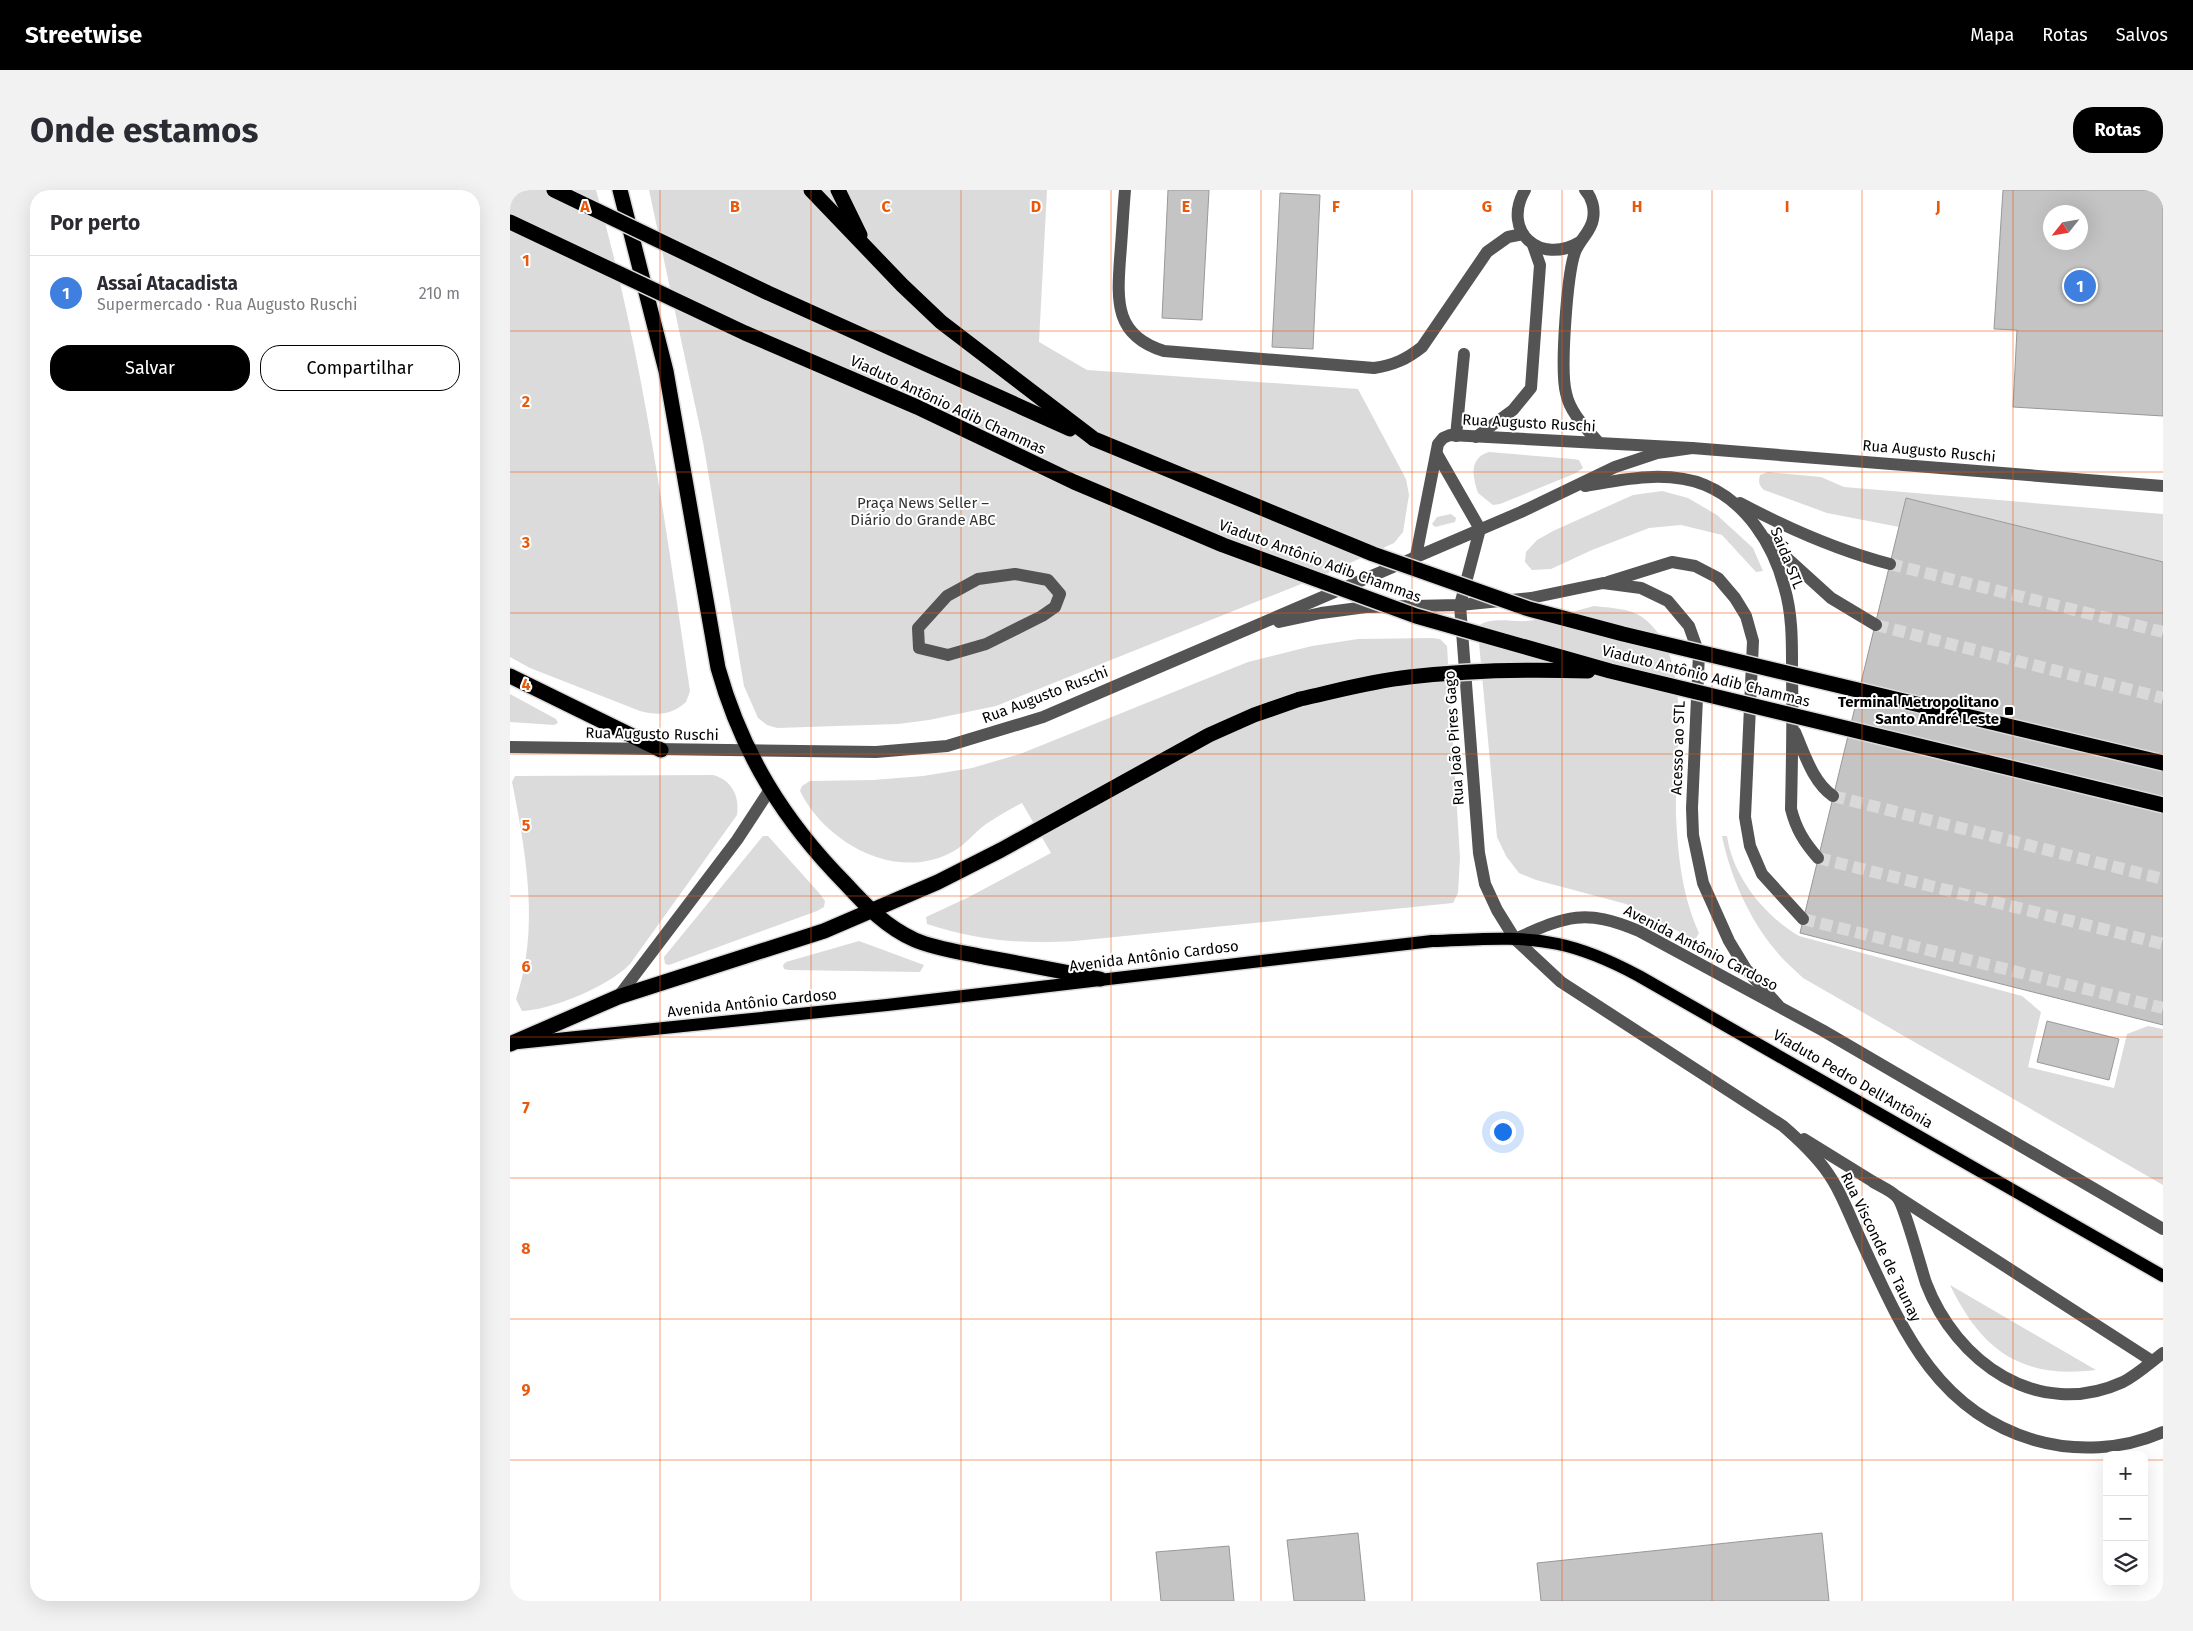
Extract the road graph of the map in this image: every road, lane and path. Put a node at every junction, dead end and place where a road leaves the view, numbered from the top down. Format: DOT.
graph roads {
  1 [pos="554,190"];
  2 [pos="620,190"];
  3 [pos="811,190"];
  4 [pos="838,190"];
  5 [pos="1125,190"];
  6 [pos="1524,190"];
  7 [pos="1585,190"];
  8 [pos="510,222"];
  9 [pos="1523,234"];
  10 [pos="1580,242"];
  11 [pos="1533,245"];
  12 [pos="866,248"];
  13 [pos="1464,354"];
  14 [pos="1456,436"];
  15 [pos="1476,437"];
  16 [pos="1094,440"];
  17 [pos="1599,443"];
  18 [pos="1692,448"];
  19 [pos="1436,454"];
  20 [pos="2163,486"];
  21 [pos="1570,488"];
  22 [pos="1727,496"];
  23 [pos="1480,529"];
  24 [pos="1763,535"];
  25 [pos="1416,556"];
  26 [pos="1890,564"];
  27 [pos="1603,584"];
  28 [pos="1060,594"];
  29 [pos="1460,605"];
  30 [pos="1876,625"];
  31 [pos="1252,627"];
  32 [pos="1610,671"];
  33 [pos="510,676"];
  34 [pos="1793,728"];
  35 [pos="510,747"];
  36 [pos="661,750"];
  37 [pos="749,752"];
  38 [pos="2163,763"];
  39 [pos="769,791"];
  40 [pos="1833,796"];
  41 [pos="2163,804"];
  42 [pos="1818,858"];
  43 [pos="871,910"];
  44 [pos="1803,919"];
  45 [pos="1515,939"];
  46 [pos="1100,979"];
  47 [pos="618,997"];
  48 [pos="1778,1005"];
  49 [pos="510,1044"];
  50 [pos="1783,1126"];
  51 [pos="1898,1197"];
  52 [pos="2163,1229"];
  53 [pos="2163,1276"];
  54 [pos="2163,1353"];
  55 [pos="2152,1361"];
  56 [pos="2163,1432"];
  1 -- 16 [label="highway, Viaduto Antônio Adib Chammas, bridge"];
  2 -- 37 [label="highway"];
  3 -- 12 [label="highway"];
  4 -- 12 [label="highway"];
  5 -- 9 [label="street"];
  6 -- 9 [label="street"];
  7 -- 10 [label="street"];
  8 -- 32 [label="highway, Viaduto Antônio Adib Chammas, bridge"];
  9 -- 11 [label="street"];
  10 -- 11 [label="street"];
  10 -- 17 [label="street"];
  11 -- 15 [label="street"];
  12 -- 16 [label="highway"];
  13 -- 14 [label="street"];
  14 -- 15 [label="street, Rua Augusto Ruschi"];
  14 -- 19 [label="street, Rua Augusto Ruschi"];
  15 -- 17 [label="street, Rua Augusto Ruschi"];
  16 -- 38 [label="highway, Viaduto Antônio Adib Chammas, bridge"];
  17 -- 18 [label="street, Rua Augusto Ruschi"];
  18 -- 20 [label="street, Rua Augusto Ruschi"];
  18 -- 21 [label="street, Rua Augusto Ruschi"];
  19 -- 23 [label="street"];
  19 -- 25 [label="street, Rua Augusto Ruschi"];
  21 -- 22 [label="street, Saída STL"];
  21 -- 23 [label="street, Rua Augusto Ruschi"];
  22 -- 24 [label="street, Saída STL"];
  22 -- 26 [label="street"];
  23 -- 25 [label="street, Rua Augusto Ruschi"];
  23 -- 29 [label="street, Rua João Pires Gago"];
  24 -- 30 [label="street"];
  24 -- 34 [label="street, Saída STL"];
  25 -- 31 [label="street, Rua Augusto Ruschi"];
  27 -- 29 [label="street, Acesso ao STL"];
  27 -- 44 [label="street"];
  27 -- 48 [label="street, Acesso ao STL"];
  28 -- 28 [label="street"];
  29 -- 31 [label="street, Acesso ao STL"];
  29 -- 45 [label="street, Rua João Pires Gago"];
  31 -- 37 [label="street, Rua Augusto Ruschi"];
  32 -- 41 [label="highway, Viaduto Antônio Adib Chammas, bridge"];
  32 -- 43 [label="highway, bridge"];
  33 -- 36 [label="highway"];
  34 -- 40 [label="street"];
  34 -- 42 [label="street, Saída STL"];
  35 -- 36 [label="street, Rua Augusto Ruschi"];
  36 -- 37 [label="street, Rua Augusto Ruschi"];
  37 -- 39 [label="highway"];
  39 -- 43 [label="highway"];
  39 -- 47 [label="street"];
  43 -- 46 [label="highway"];
  43 -- 47 [label="highway"];
  45 -- 46 [label="main road, Avenida Antônio Cardoso"];
  45 -- 48 [label="street, Avenida Antônio Cardoso"];
  45 -- 50 [label="street, Rua Visconde de Taunay"];
  45 -- 53 [label="main road, Viaduto Pedro Dell'Antônia"];
  46 -- 49 [label="main road, Avenida Antônio Cardoso"];
  47 -- 49 [label="highway"];
  48 -- 52 [label="street, Viaduto Pedro Dell'Antônia"];
  50 -- 51 [label="street"];
  50 -- 56 [label="street, Rua Visconde de Taunay"];
  51 -- 55 [label="street"];
  51 -- 55 [label="street"];
  54 -- 55 [label="street"];
}
